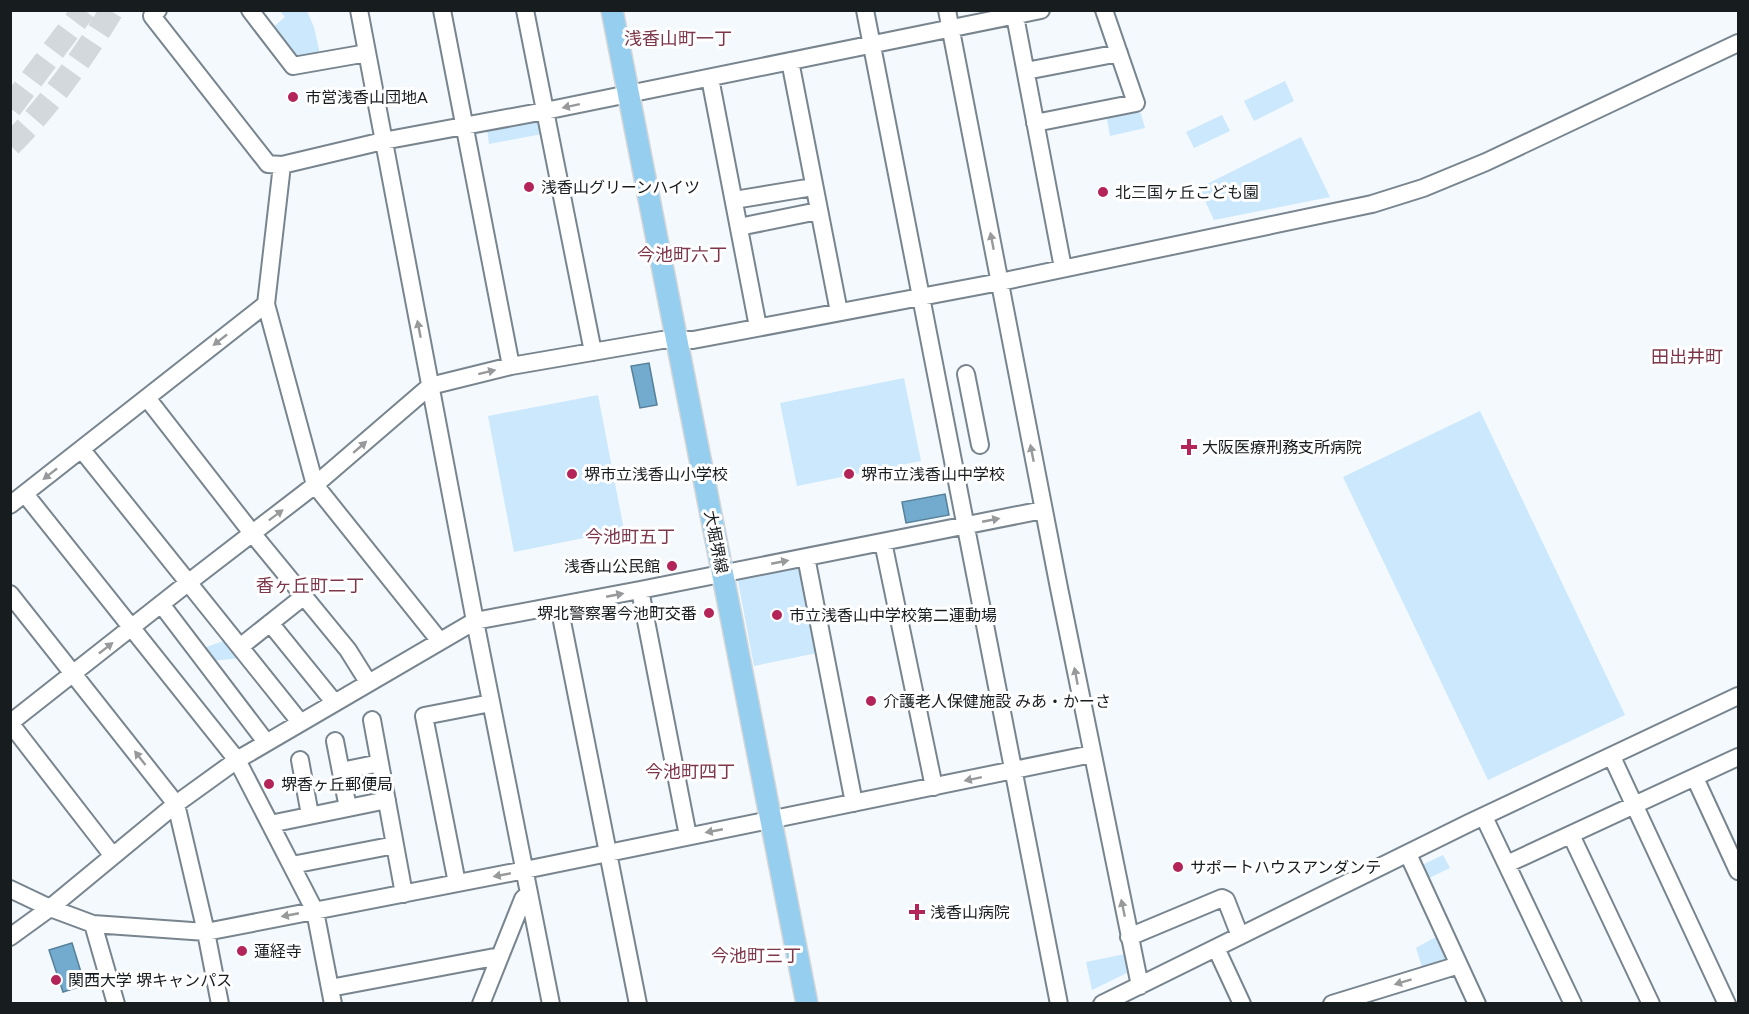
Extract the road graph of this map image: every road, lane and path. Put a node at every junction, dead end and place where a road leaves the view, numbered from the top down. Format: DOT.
graph roads {
  1 [pos="158,10"];
  2 [pos="250,10"];
  3 [pos="359,10"];
  4 [pos="442,10"];
  5 [pos="525,10"];
  6 [pos="612,10"];
  7 [pos="865,10"];
  8 [pos="947,10"];
  9 [pos="1104,10"];
  10 [pos="1028,12"];
  11 [pos="950,28"];
  12 [pos="1738,43"];
  13 [pos="872,44"];
  14 [pos="367,53"];
  15 [pos="1119,53"];
  16 [pos="790,61"];
  17 [pos="1026,71"];
  18 [pos="711,78"];
  19 [pos="629,94"];
  20 [pos="545,111"];
  21 [pos="1035,123"];
  22 [pos="466,126"];
  23 [pos="383,141"];
  24 [pos="282,165"];
  25 [pos="813,187"];
  26 [pos="734,200"];
  27 [pos="818,211"];
  28 [pos="739,227"];
  29 [pos="1063,268"];
  30 [pos="1000,282"];
  31 [pos="921,296"];
  32 [pos="266,304"];
  33 [pos="839,312"];
  34 [pos="758,327"];
  35 [pos="678,340"];
  36 [pos="592,352"];
  37 [pos="511,366"];
  38 [pos="966,374"];
  39 [pos="430,386"];
  40 [pos="147,398"];
  41 [pos="973,409"];
  42 [pos="944,415"];
  43 [pos="980,445"];
  44 [pos="82,450"];
  45 [pos="315,485"];
  46 [pos="25,494"];
  47 [pos="10,505"];
  48 [pos="1043,510"];
  49 [pos="966,525"];
  50 [pos="252,533"];
  51 [pos="883,542"];
  52 [pos="806,557"];
  53 [pos="722,574"];
  54 [pos="189,582"];
  55 [pos="640,590"];
  56 [pos="10,594"];
  57 [pos="303,597"];
  58 [pos="161,604"];
  59 [pos="559,606"];
  60 [pos="475,621"];
  61 [pos="270,623"];
  62 [pos="132,627"];
  63 [pos="439,640"];
  64 [pos="240,647"];
  65 [pos="73,674"];
  66 [pos="368,682"];
  67 [pos="1737,700"];
  68 [pos="334,702"];
  69 [pos="491,703"];
  70 [pos="372,720"];
  71 [pos="300,722"];
  72 [pos="11,723"];
  73 [pos="335,741"];
  74 [pos="266,742"];
  75 [pos="1092,754"];
  76 [pos="1612,757"];
  77 [pos="1738,757"];
  78 [pos="237,760"];
  79 [pos="300,760"];
  80 [pos="380,763"];
  81 [pos="1014,770"];
  82 [pos="341,771"];
  83 [pos="1695,778"];
  84 [pos="934,787"];
  85 [pos="387,800"];
  86 [pos="854,803"];
  87 [pos="176,804"];
  88 [pos="1635,805"];
  89 [pos="348,808"];
  90 [pos="310,815"];
  91 [pos="1484,816"];
  92 [pos="771,820"];
  93 [pos="270,824"];
  94 [pos="1571,835"];
  95 [pos="688,836"];
  96 [pos="395,845"];
  97 [pos="609,852"];
  98 [pos="1407,854"];
  99 [pos="113,856"];
  100 [pos="1508,864"];
  101 [pos="292,865"];
  102 [pos="525,870"];
  103 [pos="1738,871"];
  104 [pos="457,883"];
  105 [pos="10,889"];
  106 [pos="529,893"];
  107 [pos="404,894"];
  108 [pos="50,908"];
  109 [pos="315,911"];
  110 [pos="93,924"];
  111 [pos="206,932"];
  112 [pos="1240,936"];
  113 [pos="10,937"];
  114 [pos="1129,937"];
  115 [pos="1216,948"];
  116 [pos="500,956"];
  117 [pos="1459,965"];
  118 [pos="1140,986"];
  119 [pos="332,996"];
  120 [pos="116,1004"];
  121 [pos="220,1004"];
  122 [pos="481,1004"];
  123 [pos="551,1004"];
  124 [pos="638,1004"];
  125 [pos="807,1004"];
  126 [pos="1059,1004"];
  127 [pos="1102,1004"];
  128 [pos="1242,1004"];
  129 [pos="1332,1004"];
  130 [pos="1477,1004"];
  131 [pos="1573,1004"];
  132 [pos="1651,1004"];
  133 [pos="1727,1004"];
  1 -- 24 [label="street"];
  2 -- 14 [label="street"];
  3 -- 14 [label="street"];
  4 -- 22 [label="street"];
  5 -- 20 [label="street"];
  6 -- 19 [label="main road, 大堀堺線"];
  7 -- 13 [label="street"];
  8 -- 11 [label="street"];
  9 -- 15 [label="street"];
  10 -- 11 [label="street"];
  10 -- 17 [label="street"];
  11 -- 13 [label="street"];
  30 -- 11 [label="street, one-way"];
  12 -- 29 [label="street"];
  13 -- 16 [label="street"];
  13 -- 31 [label="street"];
  14 -- 23 [label="street"];
  15 -- 17 [label="street"];
  15 -- 21 [label="street"];
  16 -- 18 [label="street"];
  16 -- 25 [label="street"];
  17 -- 21 [label="street"];
  18 -- 19 [label="street"];
  18 -- 26 [label="street"];
  19 -- 20 [label="street, one-way"];
  19 -- 35 [label="main road, 大堀堺線"];
  20 -- 22 [label="street"];
  20 -- 36 [label="street"];
  21 -- 29 [label="street"];
  22 -- 23 [label="street"];
  22 -- 37 [label="street"];
  23 -- 24 [label="street"];
  39 -- 23 [label="street, one-way"];
  24 -- 32 [label="street"];
  25 -- 26 [label="street"];
  25 -- 27 [label="street"];
  26 -- 28 [label="street"];
  27 -- 28 [label="street"];
  27 -- 33 [label="street"];
  28 -- 34 [label="street"];
  29 -- 30 [label="street"];
  30 -- 31 [label="street"];
  48 -- 30 [label="street, one-way"];
  31 -- 33 [label="street"];
  31 -- 42 [label="street"];
  32 -- 40 [label="street, one-way"];
  32 -- 45 [label="street"];
  33 -- 34 [label="street"];
  34 -- 35 [label="street"];
  35 -- 36 [label="street"];
  35 -- 53 [label="main road, 大堀堺線"];
  36 -- 37 [label="street"];
  39 -- 37 [label="street, one-way"];
  38 -- 41 [label="street"];
  45 -- 39 [label="street, one-way"];
  39 -- 60 [label="street"];
  40 -- 44 [label="street"];
  40 -- 50 [label="street"];
  41 -- 42 [label="street"];
  41 -- 43 [label="street"];
  42 -- 49 [label="street"];
  44 -- 46 [label="street, one-way"];
  44 -- 54 [label="street"];
  50 -- 45 [label="street, one-way"];
  45 -- 63 [label="street"];
  46 -- 47 [label="street"];
  46 -- 62 [label="street"];
  49 -- 48 [label="street, one-way"];
  75 -- 48 [label="street, one-way"];
  49 -- 51 [label="street"];
  49 -- 81 [label="street"];
  50 -- 54 [label="street"];
  50 -- 57 [label="street"];
  51 -- 52 [label="street"];
  51 -- 84 [label="street"];
  53 -- 52 [label="street, one-way"];
  52 -- 86 [label="street"];
  53 -- 55 [label="street"];
  53 -- 92 [label="main road, 大堀堺線"];
  54 -- 58 [label="street"];
  54 -- 64 [label="street"];
  59 -- 55 [label="street, one-way"];
  55 -- 95 [label="street"];
  56 -- 65 [label="street"];
  57 -- 61 [label="street"];
  57 -- 66 [label="street"];
  58 -- 62 [label="street"];
  58 -- 74 [label="street"];
  59 -- 60 [label="street"];
  59 -- 97 [label="street"];
  60 -- 63 [label="street"];
  60 -- 69 [label="street"];
  61 -- 64 [label="street"];
  61 -- 68 [label="street"];
  65 -- 62 [label="street, one-way"];
  62 -- 78 [label="street"];
  63 -- 66 [label="street"];
  64 -- 71 [label="street"];
  65 -- 72 [label="street"];
  87 -- 65 [label="street, one-way"];
  66 -- 68 [label="street"];
  67 -- 76 [label="street"];
  68 -- 71 [label="street"];
  69 -- 102 [label="street"];
  69 -- 104 [label="street"];
  70 -- 80 [label="street"];
  71 -- 74 [label="street"];
  72 -- 99 [label="street"];
  73 -- 82 [label="street"];
  74 -- 78 [label="street"];
  75 -- 81 [label="street"];
  114 -- 75 [label="street, one-way"];
  76 -- 88 [label="street"];
  76 -- 91 [label="street"];
  77 -- 83 [label="street"];
  78 -- 87 [label="street"];
  78 -- 93 [label="street"];
  79 -- 90 [label="street"];
  80 -- 82 [label="street"];
  80 -- 85 [label="street"];
  81 -- 84 [label="street, one-way"];
  81 -- 126 [label="street"];
  82 -- 89 [label="street"];
  83 -- 88 [label="street"];
  83 -- 103 [label="street"];
  84 -- 86 [label="street"];
  85 -- 89 [label="street"];
  85 -- 96 [label="street"];
  86 -- 92 [label="street"];
  87 -- 99 [label="street"];
  87 -- 111 [label="street"];
  88 -- 94 [label="street"];
  88 -- 133 [label="street"];
  89 -- 90 [label="street"];
  90 -- 93 [label="street"];
  91 -- 98 [label="street"];
  91 -- 100 [label="street"];
  92 -- 95 [label="street, one-way"];
  92 -- 125 [label="main road, 大堀堺線"];
  93 -- 101 [label="street"];
  94 -- 100 [label="street"];
  94 -- 132 [label="street"];
  95 -- 97 [label="street"];
  96 -- 101 [label="street"];
  96 -- 107 [label="street"];
  97 -- 102 [label="street"];
  97 -- 124 [label="street"];
  98 -- 112 [label="street"];
  98 -- 117 [label="street"];
  99 -- 108 [label="street"];
  100 -- 131 [label="street"];
  101 -- 109 [label="street"];
  102 -- 104 [label="street, one-way"];
  102 -- 106 [label="street"];
  104 -- 107 [label="street"];
  105 -- 108 [label="street"];
  106 -- 116 [label="street"];
  106 -- 123 [label="street"];
  107 -- 109 [label="street"];
  108 -- 110 [label="street"];
  108 -- 113 [label="street"];
  109 -- 111 [label="street, one-way"];
  109 -- 119 [label="street"];
  110 -- 111 [label="street"];
  110 -- 120 [label="street"];
  111 -- 121 [label="street"];
  112 -- 114 [label="street"];
  112 -- 115 [label="street"];
  114 -- 118 [label="street"];
  115 -- 118 [label="street"];
  115 -- 128 [label="street"];
  116 -- 119 [label="street"];
  116 -- 122 [label="street"];
  117 -- 129 [label="street, one-way"];
  117 -- 130 [label="street"];
  118 -- 127 [label="street"];
}
